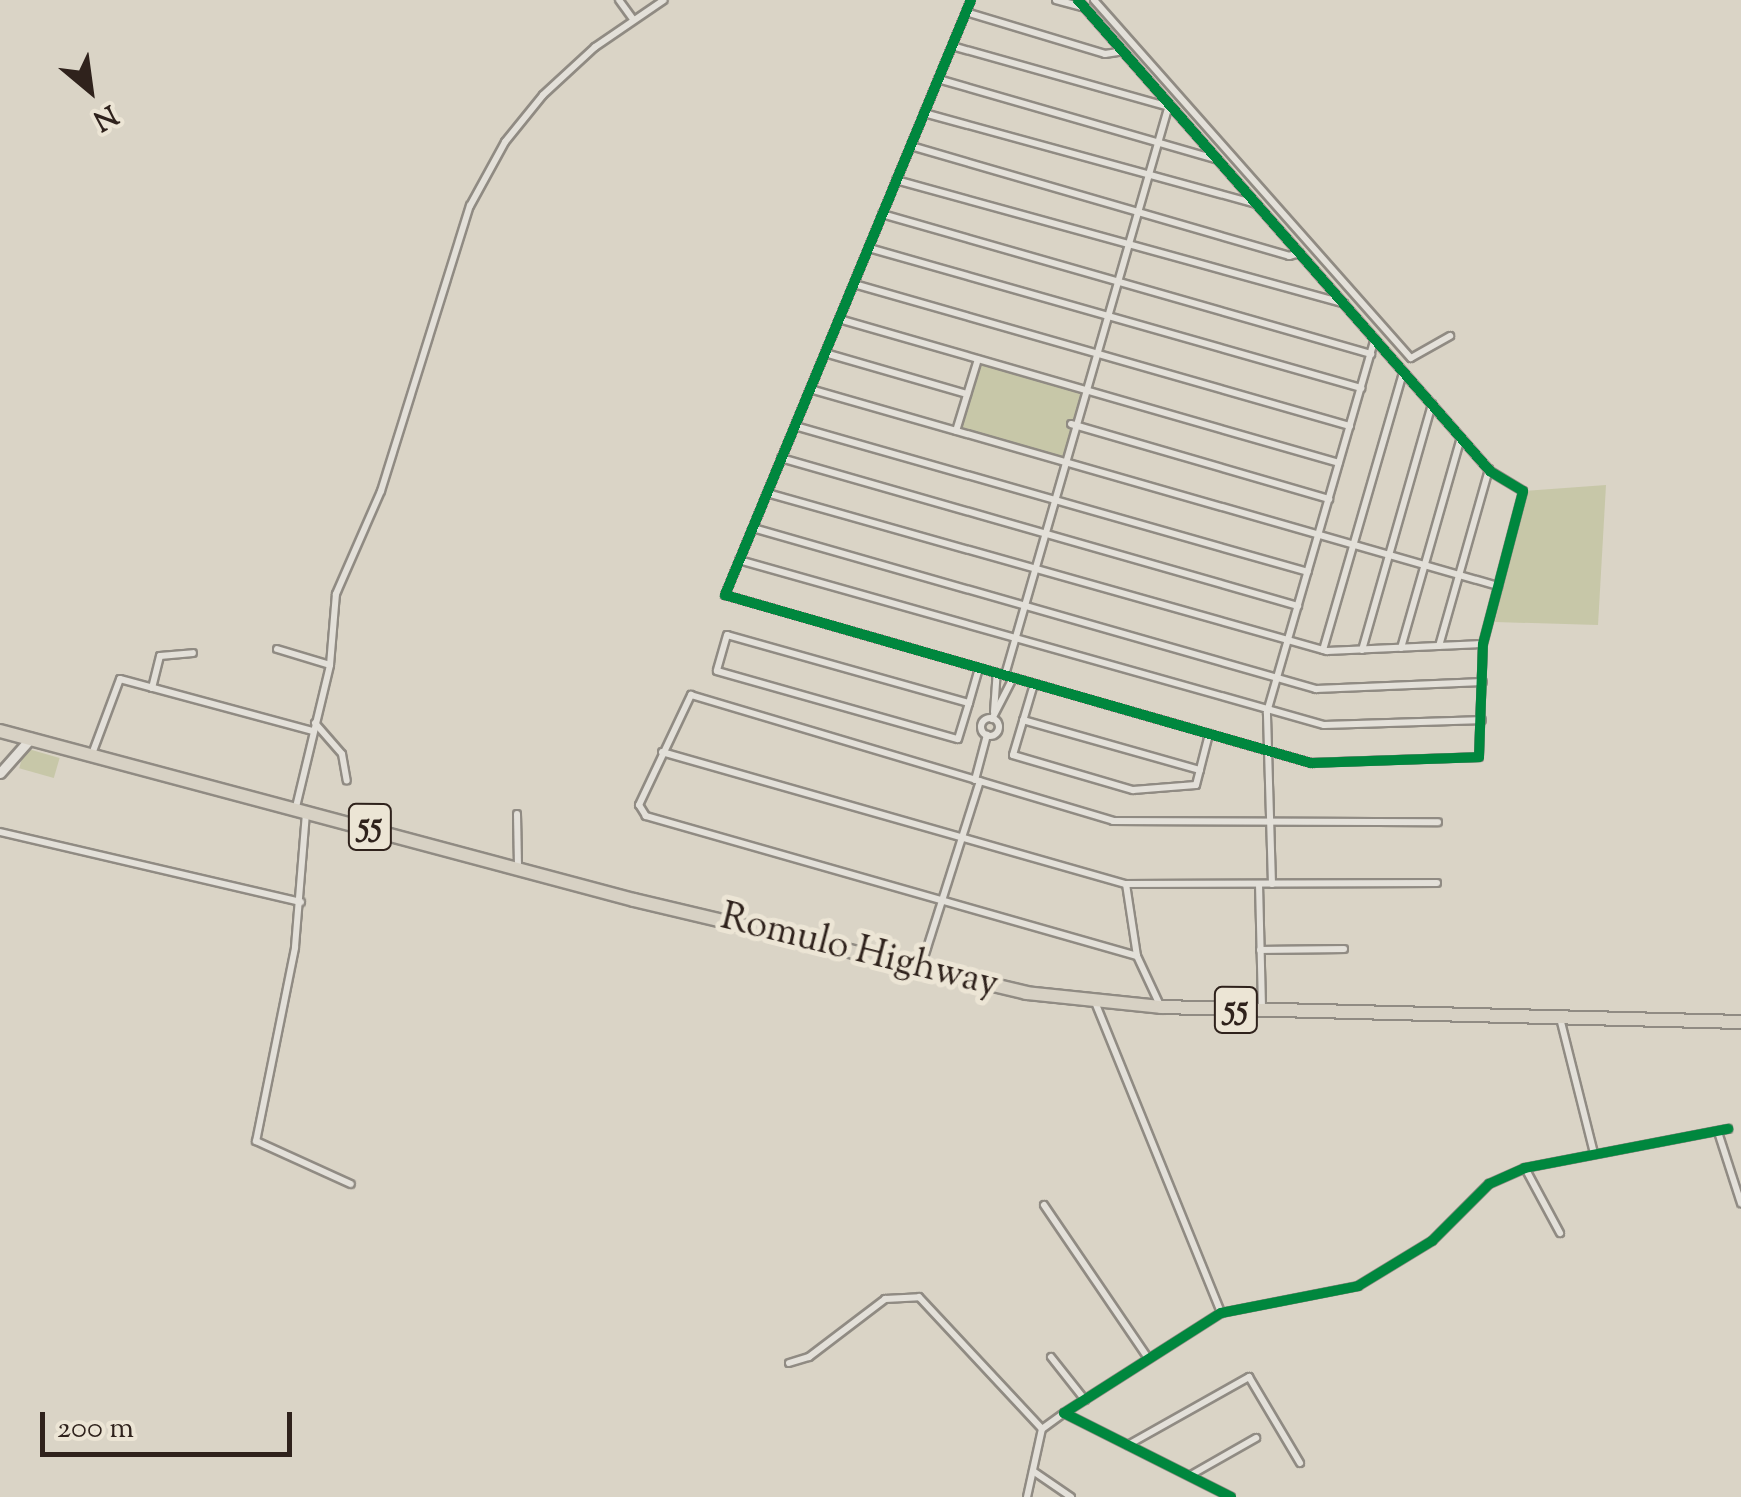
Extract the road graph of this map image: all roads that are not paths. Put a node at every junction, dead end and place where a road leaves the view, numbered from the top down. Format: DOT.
graph roads {
  1 [pos="619,0"];
  2 [pos="664,0"];
  3 [pos="971,0"];
  4 [pos="1056,0"];
  5 [pos="1078,0"];
  6 [pos="1094,0"];
  7 [pos="1086,8"];
  8 [pos="966,12"];
  9 [pos="632,19"];
  10 [pos="952,46"];
  11 [pos="1123,51"];
  12 [pos="938,79"];
  13 [pos="1170,106"];
  14 [pos="924,113"];
  15 [pos="1158,142"];
  16 [pos="911,146"];
  17 [pos="1218,160"];
  18 [pos="1148,178"];
  19 [pos="896,180"];
  20 [pos="1257,204"];
  21 [pos="1138,212"];
  22 [pos="882,214"];
  23 [pos="1128,246"];
  24 [pos="868,248"];
  25 [pos="1300,254"];
  26 [pos="1118,282"];
  27 [pos="854,284"];
  28 [pos="1344,303"];
  29 [pos="1108,316"];
  30 [pos="839,319"];
  31 [pos="1450,336"];
  32 [pos="1375,339"];
  33 [pos="825,353"];
  34 [pos="1097,353"];
  35 [pos="1370,354"];
  36 [pos="978,360"];
  37 [pos="1404,372"];
  38 [pos="1360,388"];
  39 [pos="810,389"];
  40 [pos="1086,391"];
  41 [pos="968,394"];
  42 [pos="1432,404"];
  43 [pos="1074,425"];
  44 [pos="795,426"];
  45 [pos="1350,426"];
  46 [pos="956,431"];
  47 [pos="1461,438"];
  48 [pos="782,458"];
  49 [pos="1066,462"];
  50 [pos="1339,464"];
  51 [pos="1489,469"];
  52 [pos="767,493"];
  53 [pos="1329,499"];
  54 [pos="1055,500"];
  55 [pos="753,528"];
  56 [pos="1046,534"];
  57 [pos="1318,535"];
  58 [pos="1354,545"];
  59 [pos="1389,555"];
  60 [pos="740,560"];
  61 [pos="1424,565"];
  62 [pos="1035,570"];
  63 [pos="1308,572"];
  64 [pos="1459,575"];
  65 [pos="1498,586"];
  66 [pos="1025,606"];
  67 [pos="1298,606"];
  68 [pos="1015,639"];
  69 [pos="1288,642"];
  70 [pos="1483,644"];
  71 [pos="1439,646"];
  72 [pos="1401,648"];
  73 [pos="277,649"];
  74 [pos="1323,650"];
  75 [pos="1362,650"];
  76 [pos="193,653"];
  77 [pos="330,665"];
  78 [pos="979,668"];
  79 [pos="1005,675"];
  80 [pos="1277,678"];
  81 [pos="1483,682"];
  82 [pos="1034,684"];
  83 [pos="152,688"];
  84 [pos="968,703"];
  85 [pos="1268,712"];
  86 [pos="993,715"];
  87 [pos="1023,720"];
  88 [pos="1482,720"];
  89 [pos="314,727"];
  90 [pos="0,731"];
  91 [pos="1210,734"];
  92 [pos="31,738"];
  93 [pos="662,752"];
  94 [pos="1273,753"];
  95 [pos="92,754"];
  96 [pos="1200,770"];
  97 [pos="0,773"];
  98 [pos="978,780"];
  99 [pos="347,781"];
  100 [pos="300,810"];
  101 [pos="517,814"];
  102 [pos="1272,822"];
  103 [pos="1438,822"];
  104 [pos="0,832"];
  105 [pos="961,840"];
  106 [pos="518,865"];
  107 [pos="1126,884"];
  108 [pos="1259,884"];
  109 [pos="1272,884"];
  110 [pos="1437,884"];
  111 [pos="301,902"];
  112 [pos="942,902"];
  113 [pos="1344,949"];
  114 [pos="1260,950"];
  115 [pos="1137,956"];
  116 [pos="920,972"];
  117 [pos="1094,1002"];
  118 [pos="1160,1007"];
  119 [pos="1262,1011"];
  120 [pos="1560,1016"];
  121 [pos="1741,1022"];
  122 [pos="1728,1129"];
  123 [pos="1718,1132"];
  124 [pos="1594,1153"];
  125 [pos="1526,1168"];
  126 [pos="351,1184"];
  127 [pos="1741,1203"];
  128 [pos="1044,1205"];
  129 [pos="1560,1233"];
  130 [pos="1221,1313"];
  131 [pos="1051,1357"];
  132 [pos="1148,1358"];
  133 [pos="789,1363"];
  134 [pos="1085,1400"];
  135 [pos="1064,1413"];
  136 [pos="1042,1429"];
  137 [pos="1256,1438"];
  138 [pos="1127,1445"];
  139 [pos="1300,1464"];
  140 [pos="1033,1472"];
  141 [pos="1190,1476"];
  142 [pos="1027,1497"];
  143 [pos="1071,1497"];
  144 [pos="1231,1497"];
  1 -- 9 [label="street"];
  2 -- 9 [label="street"];
  3 -- 8 [label="street"];
  4 -- 7 [label="street"];
  5 -- 7 [label="street"];
  6 -- 31 [label="street"];
  7 -- 11 [label="street"];
  8 -- 10 [label="street"];
  8 -- 11 [label="street"];
  9 -- 77 [label="street"];
  10 -- 12 [label="street"];
  10 -- 13 [label="street"];
  11 -- 13 [label="street"];
  12 -- 14 [label="street"];
  12 -- 15 [label="street"];
  13 -- 15 [label="street"];
  13 -- 17 [label="street"];
  14 -- 16 [label="street"];
  14 -- 18 [label="street"];
  15 -- 17 [label="street"];
  15 -- 18 [label="street"];
  16 -- 19 [label="street"];
  16 -- 21 [label="street"];
  17 -- 20 [label="street"];
  18 -- 20 [label="street"];
  18 -- 21 [label="street"];
  19 -- 22 [label="street"];
  19 -- 23 [label="street"];
  20 -- 25 [label="street"];
  21 -- 23 [label="street"];
  21 -- 25 [label="street"];
  22 -- 24 [label="street"];
  22 -- 26 [label="street"];
  23 -- 26 [label="street"];
  23 -- 28 [label="street"];
  24 -- 27 [label="street"];
  24 -- 29 [label="street"];
  25 -- 28 [label="street"];
  26 -- 29 [label="street"];
  26 -- 35 [label="street"];
  27 -- 30 [label="street"];
  27 -- 34 [label="street"];
  28 -- 32 [label="street"];
  29 -- 34 [label="street"];
  29 -- 38 [label="street"];
  30 -- 33 [label="street"];
  30 -- 36 [label="street"];
  32 -- 35 [label="street"];
  32 -- 37 [label="street"];
  33 -- 39 [label="street"];
  33 -- 41 [label="street"];
  34 -- 40 [label="street"];
  34 -- 45 [label="street"];
  35 -- 38 [label="street"];
  36 -- 40 [label="street"];
  36 -- 41 [label="street"];
  37 -- 42 [label="street"];
  37 -- 58 [label="street"];
  38 -- 45 [label="street"];
  39 -- 44 [label="street"];
  39 -- 46 [label="street"];
  40 -- 43 [label="street"];
  40 -- 50 [label="street"];
  41 -- 46 [label="street"];
  42 -- 47 [label="street"];
  42 -- 59 [label="street"];
  43 -- 49 [label="street"];
  43 -- 53 [label="street"];
  44 -- 48 [label="street"];
  44 -- 54 [label="street"];
  45 -- 50 [label="street"];
  46 -- 49 [label="street"];
  47 -- 51 [label="street"];
  47 -- 61 [label="street"];
  48 -- 52 [label="street"];
  48 -- 56 [label="street"];
  49 -- 54 [label="street"];
  49 -- 57 [label="street"];
  50 -- 53 [label="street"];
  51 -- 64 [label="street"];
  51 -- 65 [label="street"];
  52 -- 55 [label="street"];
  52 -- 62 [label="street"];
  53 -- 57 [label="street"];
  54 -- 56 [label="street"];
  54 -- 63 [label="street"];
  55 -- 60 [label="street"];
  55 -- 66 [label="street"];
  56 -- 62 [label="street"];
  56 -- 67 [label="street"];
  57 -- 58 [label="street"];
  57 -- 63 [label="street"];
  58 -- 59 [label="street"];
  58 -- 74 [label="street"];
  59 -- 61 [label="street"];
  59 -- 75 [label="street"];
  60 -- 68 [label="street"];
  60 -- 78 [label="street"];
  61 -- 64 [label="street"];
  61 -- 72 [label="street"];
  62 -- 66 [label="street"];
  62 -- 69 [label="street"];
  63 -- 67 [label="street"];
  64 -- 65 [label="street"];
  64 -- 71 [label="street"];
  65 -- 70 [label="street"];
  66 -- 68 [label="street"];
  66 -- 80 [label="street"];
  67 -- 69 [label="street"];
  68 -- 79 [label="street"];
  68 -- 85 [label="street"];
  69 -- 74 [label="street"];
  69 -- 80 [label="street"];
  70 -- 71 [label="street"];
  70 -- 81 [label="street"];
  71 -- 72 [label="street"];
  72 -- 75 [label="street"];
  73 -- 77 [label="street"];
  74 -- 75 [label="street"];
  76 -- 83 [label="street"];
  77 -- 89 [label="street"];
  78 -- 79 [label="street"];
  78 -- 84 [label="street"];
  79 -- 82 [label="street"];
  79 -- 86 [label="street"];
  79 -- 86 [label="street"];
  80 -- 81 [label="street"];
  80 -- 85 [label="street"];
  81 -- 88 [label="street"];
  82 -- 87 [label="street"];
  82 -- 91 [label="street"];
  83 -- 89 [label="street"];
  83 -- 95 [label="street"];
  84 -- 84 [label="street"];
  85 -- 88 [label="street"];
  85 -- 94 [label="street"];
  86 -- 98 [label="street"];
  87 -- 96 [label="street"];
  87 -- 96 [label="street"];
  88 -- 94 [label="street"];
  89 -- 99 [label="street"];
  89 -- 100 [label="street"];
  90 -- 92 [label="highway, Romulo Highway / 55"];
  91 -- 94 [label="street"];
  91 -- 96 [label="street"];
  92 -- 95 [label="highway, Romulo Highway / 55"];
  92 -- 97 [label="main road"];
  93 -- 98 [label="street"];
  93 -- 105 [label="street"];
  93 -- 112 [label="street"];
  94 -- 102 [label="street"];
  95 -- 100 [label="highway, Romulo Highway / 55"];
  98 -- 102 [label="street"];
  98 -- 105 [label="street"];
  100 -- 106 [label="highway, Romulo Highway / 55"];
  100 -- 111 [label="street"];
  101 -- 106 [label="street"];
  102 -- 103 [label="street"];
  102 -- 109 [label="street"];
  104 -- 111 [label="street"];
  105 -- 107 [label="street"];
  105 -- 112 [label="street"];
  106 -- 116 [label="highway, Romulo Highway / 55"];
  107 -- 108 [label="street"];
  107 -- 115 [label="street"];
  108 -- 109 [label="street"];
  108 -- 114 [label="street"];
  109 -- 110 [label="street"];
  111 -- 126 [label="street"];
  112 -- 115 [label="street"];
  112 -- 116 [label="street"];
  113 -- 114 [label="street"];
  114 -- 119 [label="street"];
  115 -- 118 [label="street"];
  116 -- 117 [label="highway, Romulo Highway / 55"];
  117 -- 118 [label="highway, Romulo Highway / 55"];
  117 -- 130 [label="street"];
  118 -- 119 [label="highway, Romulo Highway / 55"];
  119 -- 120 [label="highway, Romulo Highway / 55"];
  120 -- 121 [label="highway, Romulo Highway / 55"];
  120 -- 124 [label="street"];
  122 -- 123 [label="street"];
  123 -- 124 [label="street"];
  123 -- 127 [label="street"];
  124 -- 125 [label="street"];
  125 -- 129 [label="street"];
  125 -- 130 [label="street"];
  128 -- 132 [label="street"];
  130 -- 132 [label="street"];
  131 -- 134 [label="street"];
  132 -- 134 [label="street"];
  133 -- 136 [label="street"];
  134 -- 135 [label="street"];
  135 -- 136 [label="street"];
  135 -- 138 [label="street"];
  136 -- 140 [label="street"];
  137 -- 141 [label="street"];
  138 -- 139 [label="street"];
  138 -- 141 [label="street"];
  140 -- 142 [label="street"];
  140 -- 143 [label="street"];
  141 -- 144 [label="street"];
}
